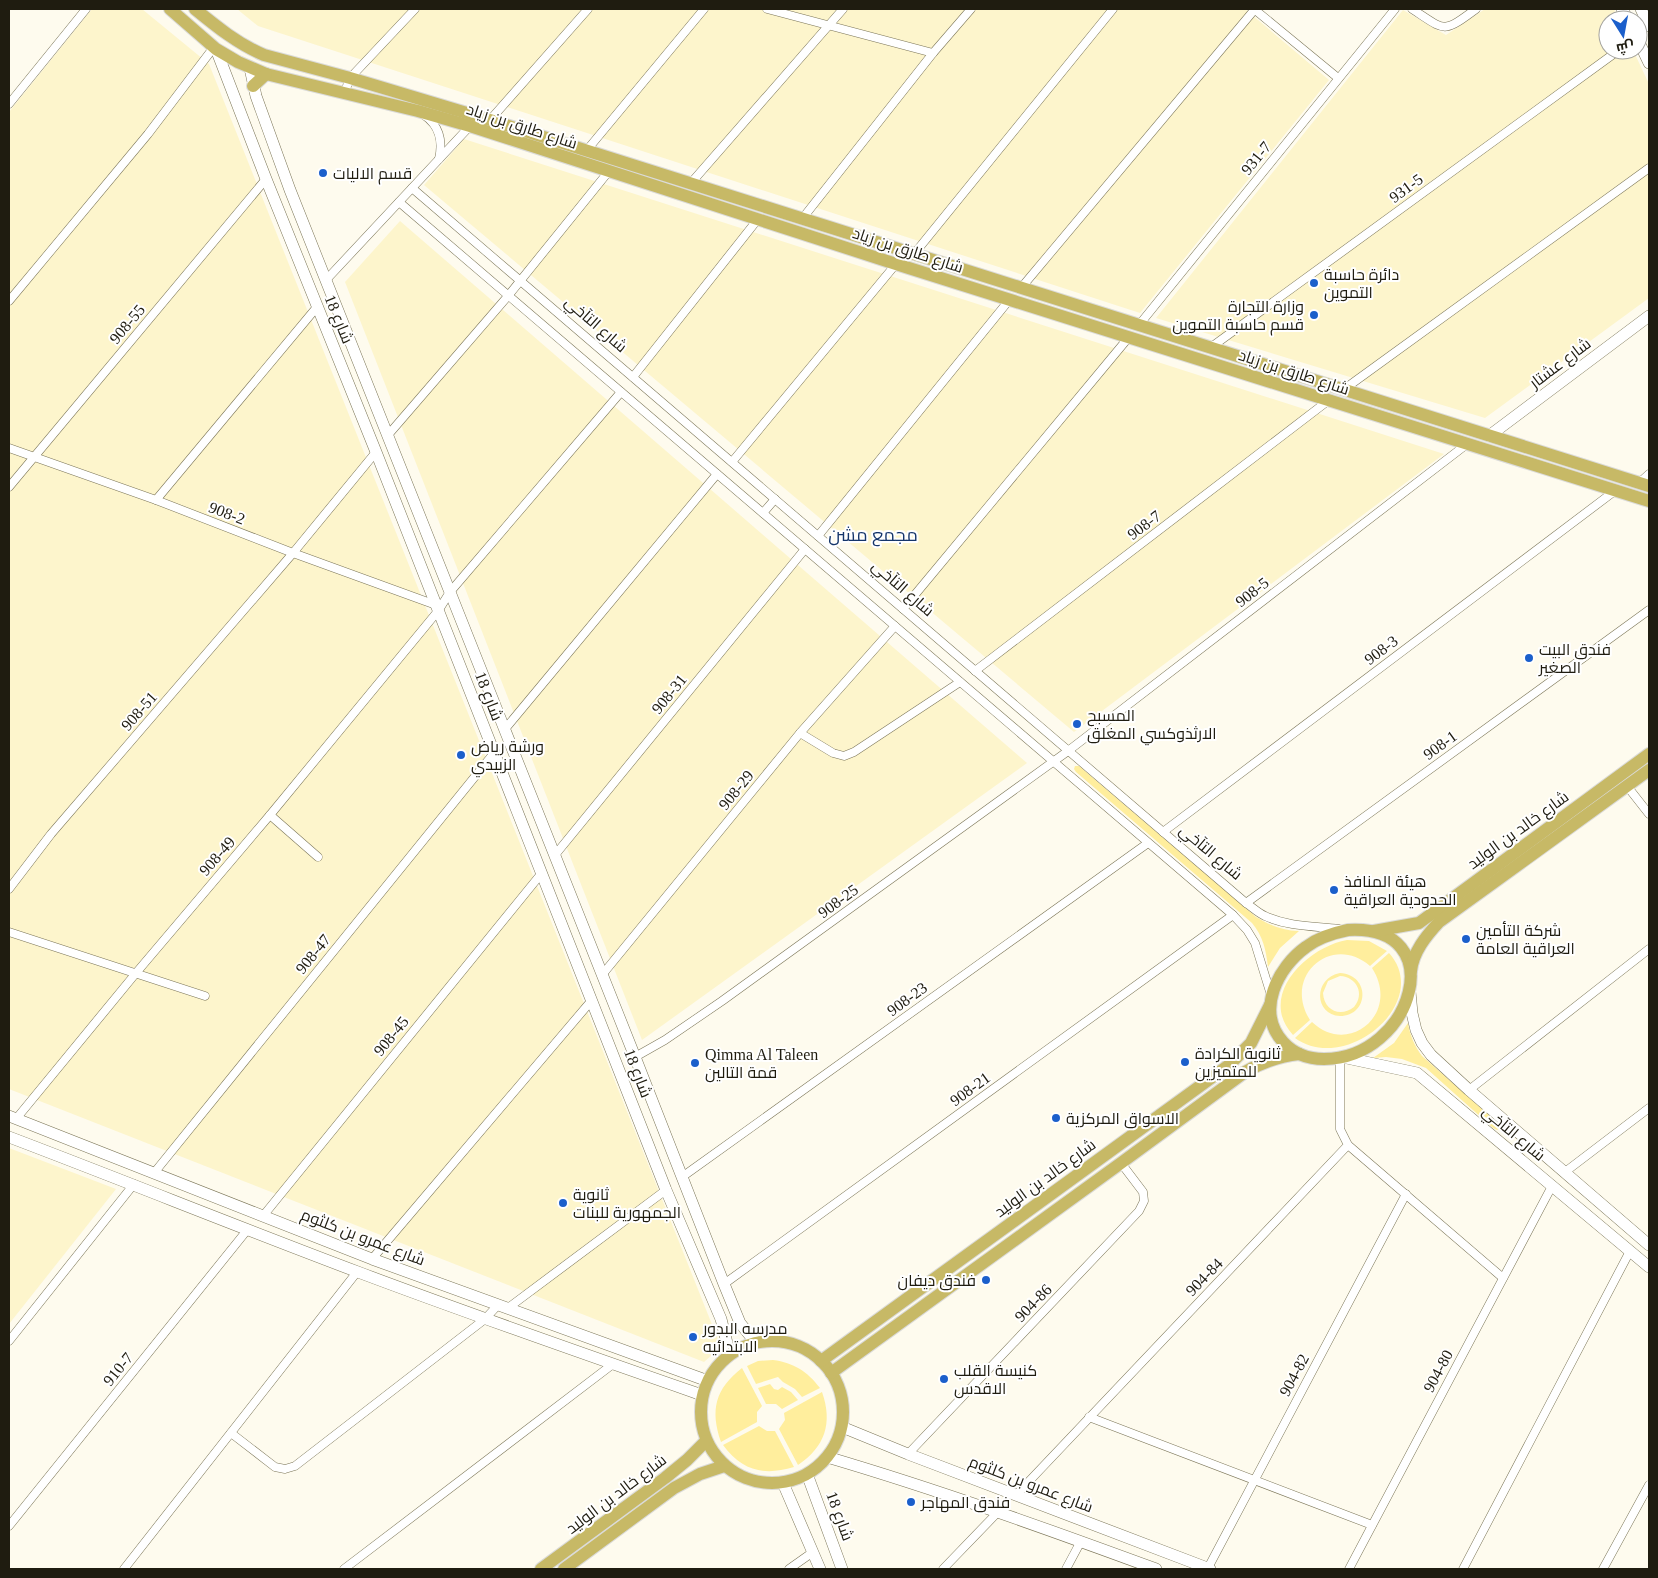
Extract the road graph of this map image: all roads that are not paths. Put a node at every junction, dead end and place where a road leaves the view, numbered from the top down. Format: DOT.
graph roads {
  1 [pos="86,9"];
  2 [pos="170,9"];
  3 [pos="196,9"];
  4 [pos="415,9"];
  5 [pos="588,9"];
  6 [pos="704,9"];
  7 [pos="767,9"];
  8 [pos="843,9"];
  9 [pos="972,9"];
  10 [pos="1114,9"];
  11 [pos="1255,9"];
  12 [pos="1395,9"];
  13 [pos="1412,9"];
  14 [pos="1476,9"];
  15 [pos="1640,9"];
  16 [pos="829,25"];
  17 [pos="1649,26"];
  18 [pos="215,48"];
  19 [pos="933,53"];
  20 [pos="1605,60"];
  21 [pos="250,68"];
  22 [pos="266,74"];
  23 [pos="350,78"];
  24 [pos="1338,78"];
  25 [pos="253,86"];
  26 [pos="344,94"];
  27 [pos="9,104"];
  28 [pos="418,111"];
  29 [pos="490,120"];
  30 [pos="470,126"];
  31 [pos="587,150"];
  32 [pos="438,159"];
  33 [pos="1649,168"];
  34 [pos="609,171"];
  35 [pos="266,179"];
  36 [pos="691,183"];
  37 [pos="412,188"];
  38 [pos="294,200"];
  39 [pos="399,202"];
  40 [pos="277,207"];
  41 [pos="802,218"];
  42 [pos="758,219"];
  43 [pos="914,254"];
  44 [pos="896,264"];
  45 [pos="326,280"];
  46 [pos="521,281"];
  47 [pos="1021,288"];
  48 [pos="508,296"];
  49 [pos="1010,299"];
  50 [pos="9,300"];
  51 [pos="317,307"];
  52 [pos="1649,316"];
  53 [pos="1139,325"];
  54 [pos="1129,336"];
  55 [pos="1210,348"];
  56 [pos="633,377"];
  57 [pos="1343,390"];
  58 [pos="621,392"];
  59 [pos="1329,400"];
  60 [pos="388,435"];
  61 [pos="1489,436"];
  62 [pos="1467,444"];
  63 [pos="9,448"];
  64 [pos="376,452"];
  65 [pos="35,456"];
  66 [pos="732,462"];
  67 [pos="717,474"];
  68 [pos="1649,474"];
  69 [pos="1644,485"];
  70 [pos="9,487"];
  71 [pos="1616,490"];
  72 [pos="775,499"];
  73 [pos="156,500"];
  74 [pos="1649,500"];
  75 [pos="763,513"];
  76 [pos="818,536"];
  77 [pos="805,550"];
  78 [pos="293,553"];
  79 [pos="450,592"];
  80 [pos="437,608"];
  81 [pos="903,609"];
  82 [pos="1649,610"];
  83 [pos="895,626"];
  84 [pos="975,671"];
  85 [pos="960,682"];
  86 [pos="505,729"];
  87 [pos="800,733"];
  88 [pos="1068,751"];
  89 [pos="494,753"];
  90 [pos="1649,754"];
  91 [pos="1054,762"];
  92 [pos="1649,770"];
  93 [pos="1627,786"];
  94 [pos="1649,814"];
  95 [pos="270,815"];
  96 [pos="1163,832"];
  97 [pos="1148,843"];
  98 [pos="555,855"];
  99 [pos="318,857"];
  100 [pos="537,863"];
  101 [pos="541,874"];
  102 [pos="9,889"];
  103 [pos="1246,903"];
  104 [pos="1233,915"];
  105 [pos="1348,930"];
  106 [pos="1374,931"];
  107 [pos="9,932"];
  108 [pos="1649,949"];
  109 [pos="1410,971"];
  110 [pos="136,972"];
  111 [pos="602,975"];
  112 [pos="1410,992"];
  113 [pos="206,996"];
  114 [pos="592,1000"];
  115 [pos="1271,1001"];
  116 [pos="1299,1054"];
  117 [pos="1341,1057"];
  118 [pos="636,1060"];
  119 [pos="619,1070"];
  120 [pos="1469,1090"];
  121 [pos="1649,1108"];
  122 [pos="13,1118"];
  123 [pos="9,1137"];
  124 [pos="1524,1137"];
  125 [pos="1348,1145"];
  126 [pos="1511,1151"];
  127 [pos="1122,1163"];
  128 [pos="1565,1172"];
  129 [pos="154,1173"];
  130 [pos="682,1177"];
  131 [pos="134,1184"];
  132 [pos="1552,1186"];
  133 [pos="666,1190"];
  134 [pos="1406,1194"];
  135 [pos="263,1216"];
  136 [pos="248,1229"];
  137 [pos="1647,1239"];
  138 [pos="1630,1251"];
  139 [pos="372,1259"];
  140 [pos="1649,1267"];
  141 [pos="358,1272"];
  142 [pos="1503,1278"];
  143 [pos="724,1284"];
  144 [pos="503,1307"];
  145 [pos="485,1319"];
  146 [pos="9,1341"];
  147 [pos="756,1343"];
  148 [pos="730,1355"];
  149 [pos="820,1361"];
  150 [pos="613,1364"];
  151 [pos="831,1373"];
  152 [pos="708,1381"];
  153 [pos="702,1395"];
  154 [pos="1089,1417"];
  155 [pos="842,1427"];
  156 [pos="231,1433"];
  157 [pos="706,1441"];
  158 [pos="908,1454"];
  159 [pos="827,1457"];
  160 [pos="724,1466"];
  161 [pos="807,1474"];
  162 [pos="1254,1480"];
  163 [pos="783,1483"];
  164 [pos="1649,1486"];
  165 [pos="1016,1495"];
  166 [pos="998,1512"];
  167 [pos="1061,1512"];
  168 [pos="1372,1525"];
  169 [pos="9,1526"];
  170 [pos="1055,1532"];
  171 [pos="1081,1541"];
  172 [pos="813,1552"];
  173 [pos="124,1569"];
  174 [pos="344,1569"];
  175 [pos="542,1569"];
  176 [pos="564,1569"];
  177 [pos="789,1569"];
  178 [pos="820,1569"];
  179 [pos="842,1569"];
  180 [pos="943,1569"];
  181 [pos="1066,1569"];
  182 [pos="1156,1569"];
  183 [pos="1209,1569"];
  184 [pos="1349,1569"];
  185 [pos="1463,1569"];
  186 [pos="1603,1569"];
  1 -- 27 [label="street"];
  2 -- 18 [label="main road, شارع طارق بن زياد"];
  3 -- 23 [label="main road, شارع طارق بن زياد"];
  4 -- 23 [label="street"];
  5 -- 29 [label="street"];
  6 -- 31 [label="street"];
  7 -- 16 [label="street"];
  8 -- 16 [label="street"];
  9 -- 19 [label="street"];
  10 -- 43 [label="street"];
  11 -- 24 [label="street"];
  11 -- 47 [label="street"];
  12 -- 24 [label="street, 931-7"];
  13 -- 14 [label="street"];
  15 -- 17 [label="street"];
  16 -- 19 [label="street"];
  16 -- 36 [label="street"];
  18 -- 21 [label="main road, شارع طارق بن زياد"];
  18 -- 35 [label="street, شارع 18"];
  18 -- 50 [label="street"];
  19 -- 41 [label="street"];
  20 -- 55 [label="street, 931-5"];
  21 -- 22 [label="main road, شارع طارق بن زياد"];
  21 -- 25 [label="street, شارع 18"];
  22 -- 25 [label="main road"];
  22 -- 26 [label="main road, شارع طارق بن زياد"];
  23 -- 26 [label="street"];
  23 -- 29 [label="main road, شارع طارق بن زياد"];
  24 -- 53 [label="street, 931-7"];
  25 -- 38 [label="street, شارع 18"];
  26 -- 28 [label="main road, شارع طارق بن زياد"];
  28 -- 30 [label="main road, شارع طارق بن زياد"];
  28 -- 32 [label="street"];
  29 -- 31 [label="main road, شارع طارق بن زياد"];
  30 -- 32 [label="street"];
  30 -- 34 [label="main road, شارع طارق بن زياد"];
  31 -- 36 [label="main road, شارع طارق بن زياد"];
  32 -- 37 [label="street"];
  33 -- 57 [label="street"];
  34 -- 42 [label="main road, شارع طارق بن زياد"];
  34 -- 46 [label="street"];
  35 -- 40 [label="street, شارع 18"];
  35 -- 65 [label="street, 908-55"];
  36 -- 41 [label="main road, شارع طارق بن زياد"];
  37 -- 39 [label="street"];
  37 -- 46 [label="street, شارع التآخي"];
  38 -- 40 [label="street"];
  38 -- 45 [label="street, شارع 18"];
  39 -- 45 [label="street"];
  39 -- 48 [label="street, شارع التآخي"];
  40 -- 51 [label="street, شارع 18"];
  41 -- 43 [label="main road, شارع طارق بن زياد"];
  42 -- 44 [label="main road, شارع طارق بن زياد"];
  42 -- 56 [label="street"];
  43 -- 47 [label="main road, شارع طارق بن زياد"];
  44 -- 49 [label="main road, شارع طارق بن زياد"];
  44 -- 66 [label="street"];
  45 -- 60 [label="street, شارع 18"];
  46 -- 48 [label="street"];
  46 -- 56 [label="street, شارع التآخي"];
  47 -- 53 [label="main road, شارع طارق بن زياد"];
  48 -- 58 [label="street, شارع التآخي"];
  48 -- 60 [label="street"];
  49 -- 54 [label="main road, شارع طارق بن زياد"];
  49 -- 76 [label="street"];
  51 -- 64 [label="street, شارع 18"];
  51 -- 73 [label="street"];
  52 -- 61 [label="street, شارع عشتار"];
  53 -- 55 [label="main road, شارع طارق بن زياد"];
  54 -- 59 [label="main road, شارع طارق بن زياد"];
  54 -- 81 [label="street"];
  55 -- 57 [label="main road, شارع طارق بن زياد"];
  56 -- 66 [label="street, شارع التآخي"];
  57 -- 61 [label="main road, شارع طارق بن زياد"];
  58 -- 67 [label="street, شارع التآخي"];
  58 -- 79 [label="street, 908-49"];
  59 -- 62 [label="main road, شارع طارق بن زياد"];
  59 -- 84 [label="street, 908-7"];
  60 -- 79 [label="street, شارع 18"];
  61 -- 69 [label="main road, شارع طارق بن زياد"];
  62 -- 71 [label="main road, شارع طارق بن زياد"];
  62 -- 88 [label="street, 908-5"];
  63 -- 65 [label="street, 908-2"];
  64 -- 78 [label="street, 908-51"];
  64 -- 80 [label="street, شارع 18"];
  65 -- 70 [label="street, 908-55"];
  65 -- 73 [label="street, 908-2"];
  66 -- 72 [label="street, شارع التآخي"];
  67 -- 75 [label="street, شارع التآخي"];
  67 -- 86 [label="street"];
  68 -- 69 [label="street"];
  71 -- 74 [label="main road, شارع طارق بن زياد"];
  71 -- 96 [label="street, 908-3"];
  72 -- 75 [label="street"];
  72 -- 76 [label="street, شارع التآخي"];
  73 -- 78 [label="street, 908-2"];
  75 -- 77 [label="street, شارع التآخي"];
  76 -- 81 [label="street, شارع التآخي"];
  77 -- 83 [label="street, شارع التآخي"];
  77 -- 98 [label="street, 908-31"];
  78 -- 80 [label="street, 908-2"];
  78 -- 102 [label="street, 908-51"];
  79 -- 80 [label="street, 908-49"];
  79 -- 86 [label="street, شارع 18"];
  80 -- 89 [label="street, شارع 18"];
  80 -- 95 [label="street, 908-49"];
  81 -- 84 [label="street, شارع التآخي"];
  82 -- 103 [label="street, 908-1"];
  83 -- 85 [label="street, شارع التآخي"];
  83 -- 87 [label="street, 908-29"];
  84 -- 88 [label="street, شارع التآخي"];
  85 -- 87 [label="street"];
  85 -- 91 [label="street, شارع التآخي"];
  86 -- 98 [label="street, شارع 18"];
  87 -- 111 [label="street, 908-29"];
  88 -- 91 [label="street, 908-5"];
  88 -- 96 [label="street, شارع التآخي"];
  89 -- 100 [label="street, شارع 18"];
  89 -- 129 [label="street, 908-47"];
  90 -- 106 [label="main road, شارع خالد بن الوليد"];
  91 -- 97 [label="street, شارع التآخي"];
  91 -- 118 [label="street, 908-25"];
  92 -- 93 [label="main road, شارع خالد بن الوليد"];
  93 -- 94 [label="street"];
  93 -- 109 [label="main road, شارع خالد بن الوليد"];
  95 -- 99 [label="street"];
  95 -- 110 [label="street, 908-49"];
  96 -- 103 [label="street, شارع التآخي"];
  97 -- 104 [label="street, شارع التآخي"];
  97 -- 130 [label="street, 908-23"];
  98 -- 100 [label="street"];
  98 -- 111 [label="street, شارع 18"];
  100 -- 101 [label="street, شارع 18"];
  101 -- 114 [label="street, شارع 18"];
  101 -- 135 [label="street, 908-45"];
  103 -- 105 [label="street, شارع التآخي"];
  104 -- 115 [label="street, شارع التآخي"];
  104 -- 143 [label="street, 908-21"];
  105 -- 106 [label="main road"];
  105 -- 115 [label="main road"];
  106 -- 109 [label="main road"];
  107 -- 110 [label="street"];
  108 -- 120 [label="street"];
  109 -- 112 [label="main road"];
  110 -- 113 [label="street"];
  110 -- 122 [label="street, 908-49"];
  111 -- 118 [label="street, شارع 18"];
  112 -- 117 [label="main road"];
  112 -- 120 [label="street, شارع التآخي"];
  114 -- 119 [label="street, شارع 18"];
  114 -- 139 [label="street"];
  115 -- 116 [label="main road"];
  115 -- 149 [label="main road, شارع خالد بن الوليد"];
  116 -- 117 [label="main road"];
  116 -- 127 [label="main road, شارع خالد بن الوليد"];
  117 -- 125 [label="street"];
  117 -- 126 [label="street, شارع التآخي"];
  118 -- 119 [label="street"];
  118 -- 130 [label="street, شارع 18"];
  119 -- 133 [label="street, شارع 18"];
  120 -- 124 [label="street, شارع التآخي"];
  121 -- 128 [label="street"];
  122 -- 129 [label="street, شارع عمرو بن كلثوم"];
  123 -- 131 [label="street, شارع عمرو بن كلثوم"];
  124 -- 126 [label="street"];
  124 -- 128 [label="street, شارع التآخي"];
  125 -- 134 [label="street"];
  125 -- 154 [label="street, 904-84"];
  126 -- 132 [label="street, شارع التآخي"];
  127 -- 151 [label="main road, شارع خالد بن الوليد"];
  127 -- 158 [label="street, 904-86"];
  128 -- 137 [label="street, شارع التآخي"];
  129 -- 135 [label="street, شارع عمرو بن كلثوم"];
  130 -- 143 [label="street, شارع 18"];
  131 -- 136 [label="street, شارع عمرو بن كلثوم"];
  131 -- 146 [label="street"];
  132 -- 138 [label="street, شارع التآخي"];
  132 -- 142 [label="street, 904-80"];
  133 -- 144 [label="street"];
  133 -- 148 [label="street, شارع 18"];
  134 -- 142 [label="street"];
  134 -- 162 [label="street, 904-82"];
  135 -- 139 [label="street, شارع عمرو بن كلثوم"];
  136 -- 141 [label="street, شارع عمرو بن كلثوم"];
  136 -- 169 [label="street, 910-7"];
  138 -- 140 [label="street, شارع التآخي"];
  138 -- 185 [label="street"];
  139 -- 144 [label="street, شارع عمرو بن كلثوم"];
  141 -- 145 [label="street, شارع عمرو بن كلثوم"];
  141 -- 156 [label="street"];
  142 -- 168 [label="street, 904-80"];
  143 -- 147 [label="street, شارع 18"];
  144 -- 145 [label="street"];
  144 -- 152 [label="street, شارع عمرو بن كلثوم"];
  145 -- 150 [label="street, شارع عمرو بن كلثوم"];
  145 -- 156 [label="street"];
  147 -- 148 [label="main road"];
  147 -- 149 [label="main road"];
  148 -- 152 [label="main road"];
  149 -- 151 [label="main road"];
  150 -- 153 [label="street, شارع عمرو بن كلثوم"];
  150 -- 174 [label="street"];
  151 -- 155 [label="main road"];
  152 -- 153 [label="main road"];
  153 -- 157 [label="main road"];
  154 -- 162 [label="street"];
  154 -- 165 [label="street, 904-84"];
  155 -- 158 [label="street, شارع عمرو بن كلثوم"];
  155 -- 159 [label="main road"];
  156 -- 173 [label="street"];
  157 -- 160 [label="main road"];
  157 -- 175 [label="main road, شارع خالد بن الوليد"];
  158 -- 165 [label="street, شارع عمرو بن كلثوم"];
  159 -- 161 [label="main road"];
  159 -- 166 [label="street"];
  160 -- 163 [label="main road"];
  160 -- 176 [label="main road, شارع خالد بن الوليد"];
  161 -- 163 [label="main road"];
  161 -- 179 [label="street, شارع 18"];
  162 -- 168 [label="street"];
  162 -- 183 [label="street, 904-82"];
  163 -- 172 [label="street"];
  164 -- 186 [label="street"];
  165 -- 167 [label="street, شارع عمرو بن كلثوم"];
  166 -- 170 [label="street"];
  166 -- 180 [label="street"];
  167 -- 170 [label="street"];
  167 -- 183 [label="street, شارع عمرو بن كلثوم"];
  168 -- 184 [label="street, 904-80"];
  170 -- 171 [label="street"];
  171 -- 181 [label="street"];
  171 -- 182 [label="street"];
  172 -- 177 [label="street"];
  172 -- 178 [label="street"];
}
